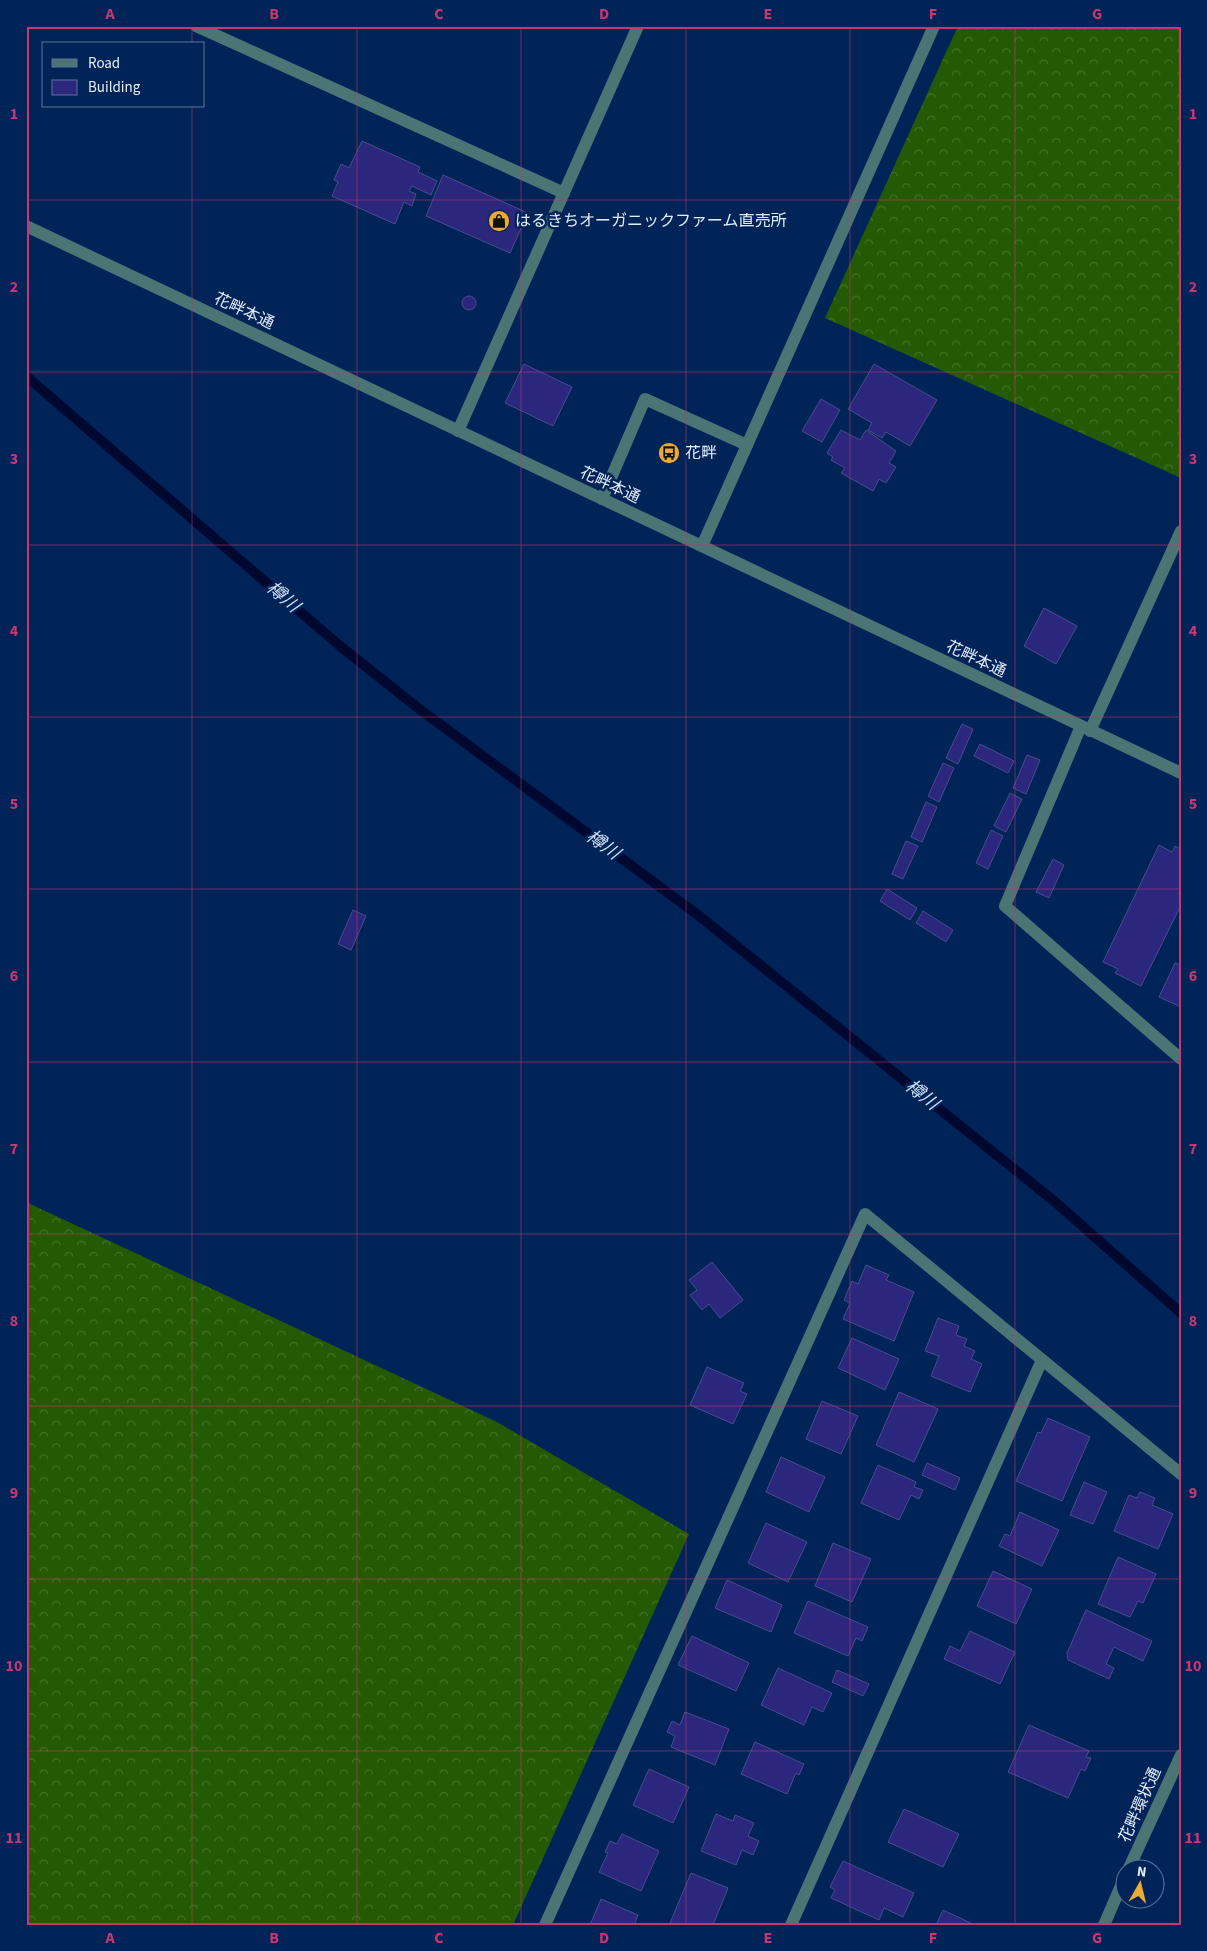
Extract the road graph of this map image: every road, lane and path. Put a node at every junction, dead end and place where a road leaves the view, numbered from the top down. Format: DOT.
graph roads {
  1 [pos="196,26"];
  2 [pos="638,26"];
  3 [pos="934,26"];
  4 [pos="564,194"];
  5 [pos="26,226"];
  6 [pos="458,431"];
  7 [pos="747,445"];
  8 [pos="602,499"];
  9 [pos="1181,531"];
  10 [pos="702,546"];
  11 [pos="1086,728"];
  12 [pos="1181,773"];
  13 [pos="1181,1059"];
  14 [pos="1042,1360"];
  15 [pos="1181,1474"];
  16 [pos="1181,1755"];
  17 [pos="1134,1858"];
  18 [pos="1114,1902"];
  19 [pos="546,1925"];
  20 [pos="791,1925"];
  21 [pos="1104,1925"];
  1 -- 4 [label="street"];
  2 -- 4 [label="street"];
  3 -- 7 [label="street"];
  4 -- 6 [label="street"];
  5 -- 6 [label="street, 花畔本通"];
  6 -- 8 [label="street, 花畔本通"];
  7 -- 8 [label="street"];
  7 -- 10 [label="street"];
  8 -- 10 [label="street, 花畔本通"];
  9 -- 11 [label="street"];
  10 -- 11 [label="street, 花畔本通"];
  11 -- 12 [label="street, 花畔本通"];
  11 -- 13 [label="street"];
  14 -- 15 [label="street"];
  14 -- 19 [label="street"];
  14 -- 20 [label="street"];
  16 -- 17 [label="street, 花畔環状通"];
  18 -- 21 [label="street"];
}
